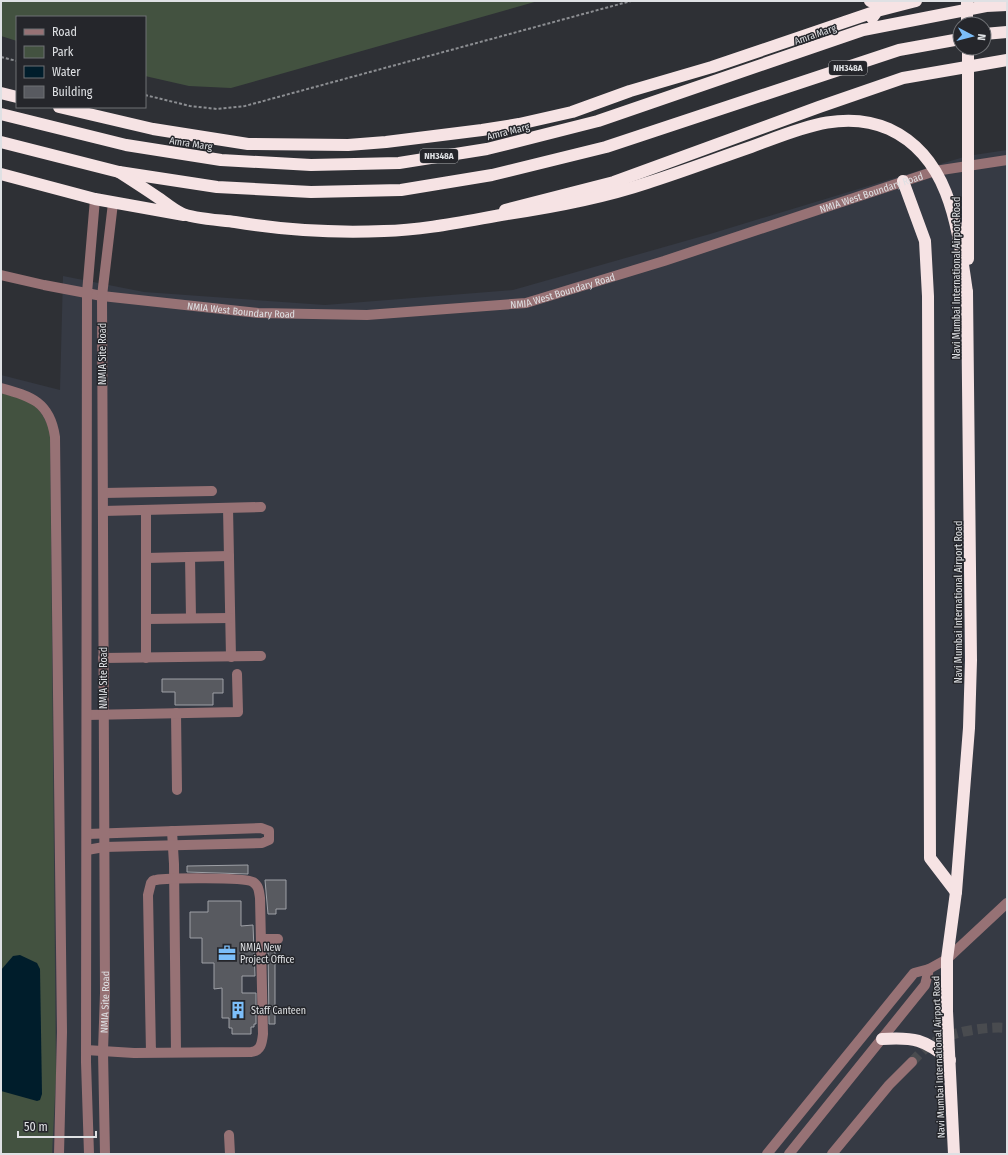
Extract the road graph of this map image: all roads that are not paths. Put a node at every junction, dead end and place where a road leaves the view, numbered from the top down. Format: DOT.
graph roads {
  1 [pos="916,1"];
  2 [pos="967,1"];
  3 [pos="1007,5"];
  4 [pos="874,6"];
  5 [pos="967,16"];
  6 [pos="863,30"];
  7 [pos="1007,32"];
  8 [pos="992,33"];
  9 [pos="952,40"];
  10 [pos="968,56"];
  11 [pos="1007,60"];
  12 [pos="1,93"];
  13 [pos="16,97"];
  14 [pos="63,108"];
  15 [pos="1,114"];
  16 [pos="1,142"];
  17 [pos="1007,160"];
  18 [pos="119,172"];
  19 [pos="1,174"];
  20 [pos="903,181"];
  21 [pos="95,199"];
  22 [pos="113,203"];
  23 [pos="1,275"];
  24 [pos="967,292"];
  25 [pos="87,293"];
  26 [pos="102,296"];
  27 [pos="1,388"];
  28 [pos="212,491"];
  29 [pos="102,493"];
  30 [pos="228,508"];
  31 [pos="261,508"];
  32 [pos="146,510"];
  33 [pos="103,511"];
  34 [pos="229,556"];
  35 [pos="190,557"];
  36 [pos="146,558"];
  37 [pos="146,618"];
  38 [pos="191,618"];
  39 [pos="230,618"];
  40 [pos="261,656"];
  41 [pos="231,657"];
  42 [pos="103,658"];
  43 [pos="146,658"];
  44 [pos="237,674"];
  45 [pos="176,713"];
  46 [pos="103,714"];
  47 [pos="87,715"];
  48 [pos="177,790"];
  49 [pos="172,831"];
  50 [pos="104,833"];
  51 [pos="87,834"];
  52 [pos="173,846"];
  53 [pos="104,847"];
  54 [pos="87,850"];
  55 [pos="175,880"];
  56 [pos="956,892"];
  57 [pos="1007,903"];
  58 [pos="261,939"];
  59 [pos="278,939"];
  60 [pos="947,959"];
  61 [pos="929,969"];
  62 [pos="882,1039"];
  63 [pos="86,1050"];
  64 [pos="103,1050"];
  65 [pos="176,1052"];
  66 [pos="150,1053"];
  67 [pos="950,1060"];
  68 [pos="912,1062"];
  69 [pos="229,1135"];
  70 [pos="59,1154"];
  71 [pos="89,1154"];
  72 [pos="105,1154"];
  73 [pos="230,1154"];
  74 [pos="767,1154"];
  75 [pos="789,1154"];
  76 [pos="832,1154"];
  77 [pos="954,1154"];
  1 -- 4 [label="highway"];
  2 -- 5 [label="highway, bridge"];
  3 -- 6 [label="highway, Amra Marg / NH348A"];
  4 -- 6 [label="highway"];
  4 -- 14 [label="highway"];
  6 -- 15 [label="highway, Amra Marg / NH348A"];
  7 -- 8 [label="highway"];
  9 -- 18 [label="highway, NH348A"];
  10 -- 24 [label="highway, Navi Mumbai International Airport Road, bridge"];
  11 -- 22 [label="highway"];
  12 -- 13 [label="highway"];
  16 -- 18 [label="highway, NH348A"];
  17 -- 20 [label="street, NMIA West Boundary Road"];
  18 -- 24 [label="highway, bridge"];
  19 -- 21 [label="highway"];
  20 -- 26 [label="street, NMIA West Boundary Road"];
  20 -- 56 [label="highway"];
  21 -- 22 [label="highway"];
  21 -- 25 [label="street"];
  22 -- 26 [label="street, NMIA Site Road"];
  23 -- 25 [label="street, NMIA West Boundary Road"];
  24 -- 56 [label="highway, Navi Mumbai International Airport Road"];
  25 -- 26 [label="street, NMIA West Boundary Road"];
  25 -- 47 [label="street"];
  26 -- 29 [label="street, NMIA Site Road"];
  27 -- 70 [label="street"];
  28 -- 29 [label="street"];
  29 -- 33 [label="street, NMIA Site Road"];
  30 -- 31 [label="street"];
  30 -- 32 [label="street"];
  30 -- 34 [label="street"];
  32 -- 33 [label="street"];
  32 -- 36 [label="street"];
  33 -- 42 [label="street, NMIA Site Road"];
  34 -- 35 [label="street"];
  34 -- 39 [label="street"];
  35 -- 36 [label="street"];
  35 -- 38 [label="street"];
  36 -- 37 [label="street"];
  37 -- 38 [label="street"];
  37 -- 43 [label="street"];
  38 -- 39 [label="street"];
  39 -- 41 [label="street"];
  40 -- 41 [label="street"];
  41 -- 43 [label="street"];
  42 -- 43 [label="street"];
  42 -- 46 [label="street, NMIA Site Road"];
  44 -- 45 [label="street"];
  45 -- 46 [label="street"];
  45 -- 48 [label="street"];
  46 -- 47 [label="street"];
  46 -- 50 [label="street, NMIA Site Road"];
  47 -- 51 [label="street"];
  49 -- 50 [label="street"];
  49 -- 52 [label="street"];
  49 -- 52 [label="street"];
  50 -- 51 [label="street"];
  50 -- 53 [label="street, NMIA Site Road"];
  51 -- 54 [label="street"];
  52 -- 53 [label="street"];
  52 -- 55 [label="street"];
  53 -- 54 [label="street"];
  53 -- 64 [label="street, NMIA Site Road"];
  54 -- 63 [label="street"];
  55 -- 58 [label="street"];
  55 -- 65 [label="street"];
  55 -- 66 [label="street"];
  56 -- 60 [label="highway, Navi Mumbai International Airport Road"];
  57 -- 60 [label="street"];
  58 -- 59 [label="street"];
  58 -- 65 [label="street"];
  60 -- 61 [label="street"];
  60 -- 67 [label="highway, Navi Mumbai International Airport Road"];
  61 -- 62 [label="street"];
  61 -- 74 [label="street"];
  62 -- 67 [label="highway"];
  62 -- 75 [label="street"];
  63 -- 64 [label="street"];
  63 -- 71 [label="street"];
  64 -- 66 [label="street"];
  64 -- 72 [label="street, NMIA Site Road"];
  65 -- 66 [label="street"];
  67 -- 77 [label="highway, Navi Mumbai International Airport Road"];
  68 -- 76 [label="street"];
  69 -- 73 [label="street"];
}
